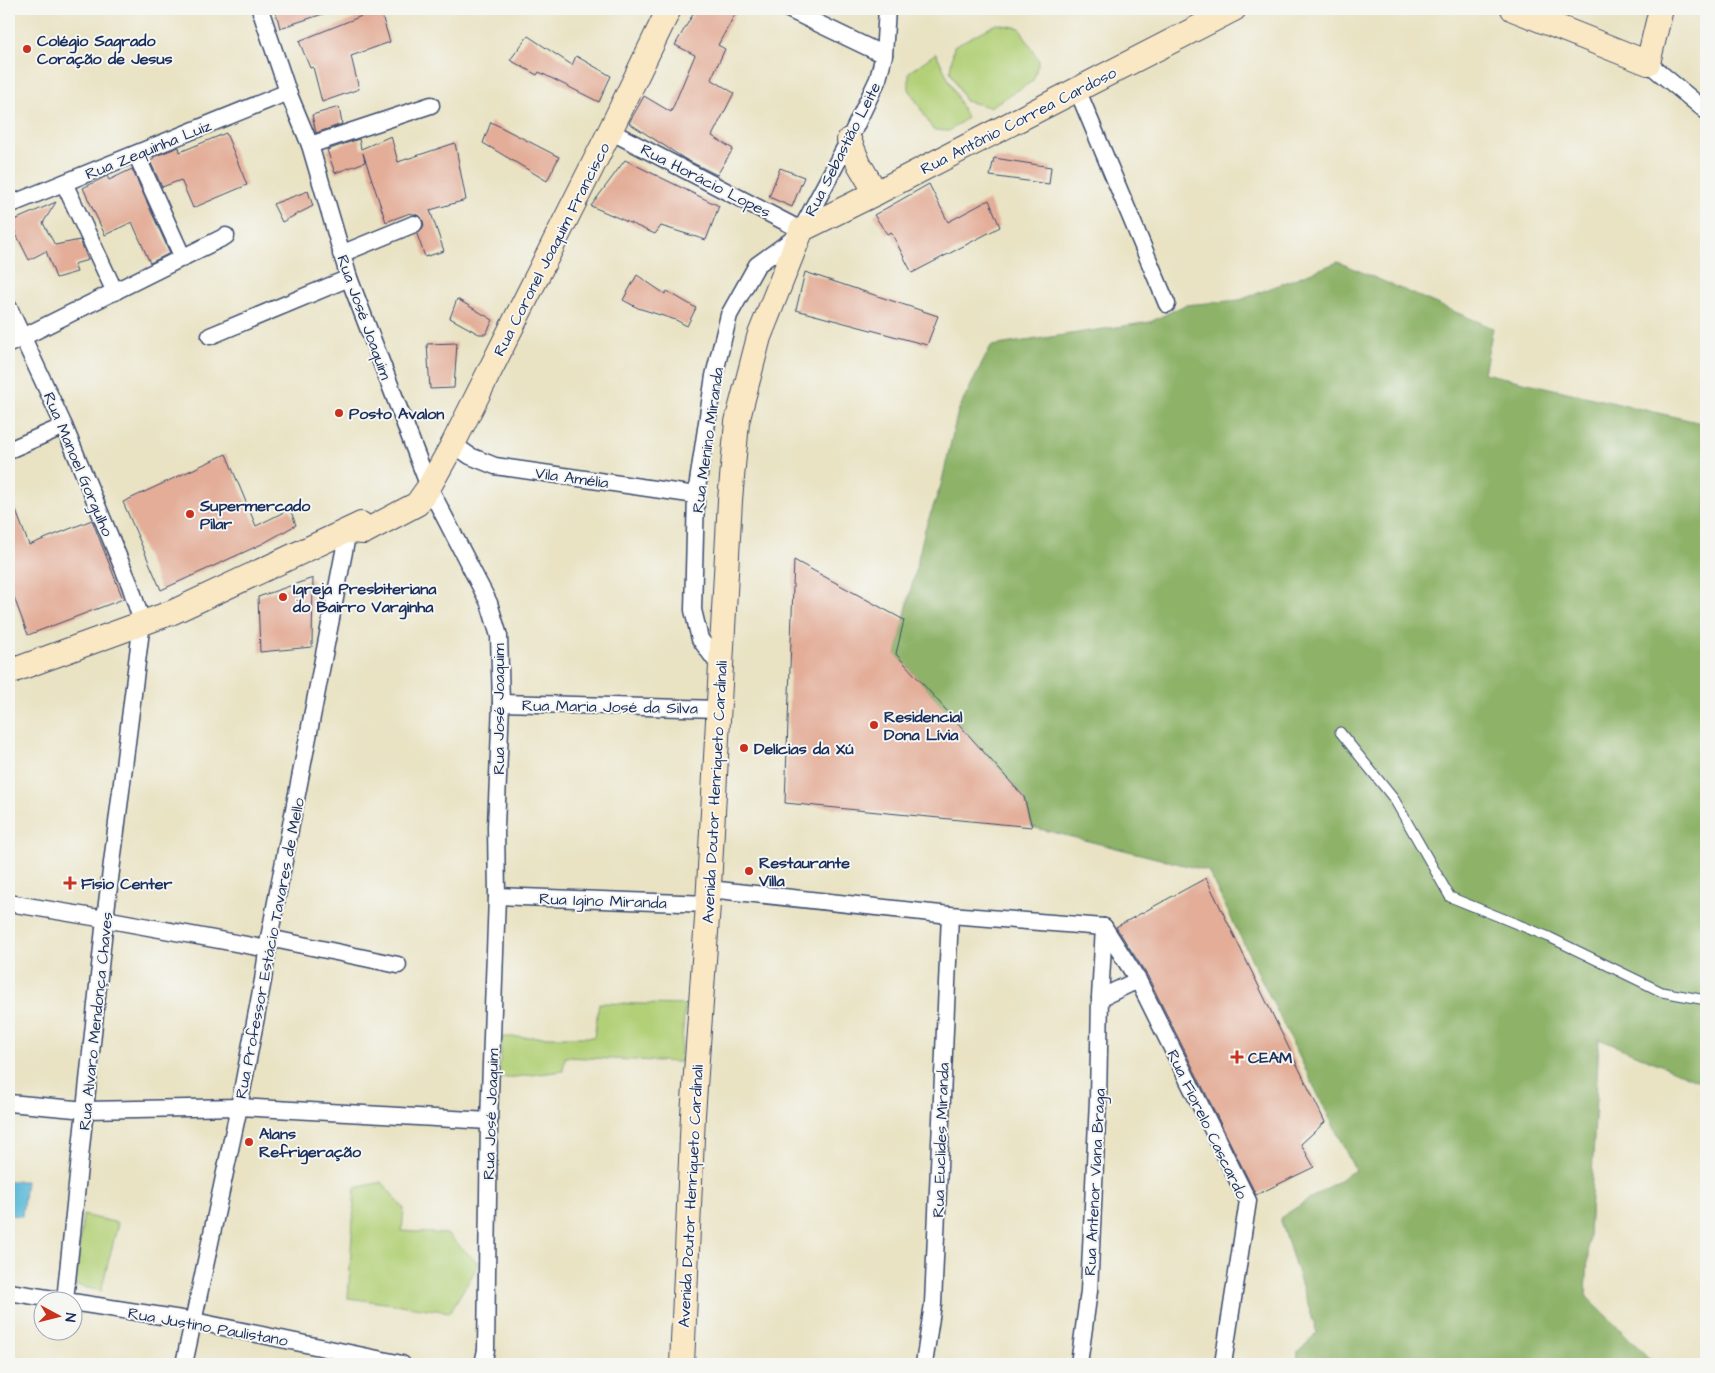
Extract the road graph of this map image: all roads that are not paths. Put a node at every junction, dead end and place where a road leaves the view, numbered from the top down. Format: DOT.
graph roads {
  1 [pos="260,9"];
  2 [pos="669,9"];
  3 [pos="788,9"];
  4 [pos="887,9"];
  5 [pos="1234,9"];
  6 [pos="1513,9"];
  7 [pos="1661,9"];
  8 [pos="884,55"];
  9 [pos="1648,63"];
  10 [pos="1077,89"];
  11 [pos="288,92"];
  12 [pos="431,105"];
  13 [pos="1706,111"];
  14 [pos="610,131"];
  15 [pos="849,140"];
  16 [pos="310,145"];
  17 [pos="136,154"];
  18 [pos="64,183"];
  19 [pos="876,193"];
  20 [pos="9,205"];
  21 [pos="414,224"];
  22 [pos="801,232"];
  23 [pos="226,236"];
  24 [pos="341,254"];
  25 [pos="183,258"];
  26 [pos="349,278"];
  27 [pos="115,292"];
  28 [pos="1167,304"];
  29 [pos="9,308"];
  30 [pos="210,336"];
  31 [pos="16,341"];
  32 [pos="64,426"];
  33 [pos="452,444"];
  34 [pos="9,450"];
  35 [pos="429,487"];
  36 [pos="696,495"];
  37 [pos="348,531"];
  38 [pos="142,622"];
  39 [pos="721,668"];
  40 [pos="9,672"];
  41 [pos="501,703"];
  42 [pos="719,709"];
  43 [pos="1340,732"];
  44 [pos="497,896"];
  45 [pos="708,897"];
  46 [pos="9,904"];
  47 [pos="950,915"];
  48 [pos="105,919"];
  49 [pos="1104,927"];
  50 [pos="269,944"];
  51 [pos="398,964"];
  52 [pos="1138,980"];
  53 [pos="1100,998"];
  54 [pos="1706,1000"];
  55 [pos="9,1103"];
  56 [pos="239,1107"];
  57 [pos="86,1110"];
  58 [pos="489,1121"];
  59 [pos="66,1290"];
  60 [pos="9,1292"];
  61 [pos="32,1296"];
  62 [pos="82,1304"];
  63 [pos="194,1321"];
  64 [pos="184,1364"];
  65 [pos="402,1364"];
  66 [pos="483,1364"];
  67 [pos="682,1364"];
  68 [pos="924,1364"];
  69 [pos="1079,1364"];
  70 [pos="1223,1364"];
  1 -- 11 [label="street, Rua José Joaquim"];
  2 -- 14 [label="main road, Rua Coronel Joaquim Francisco"];
  3 -- 8 [label="street"];
  4 -- 8 [label="street, Rua Sebastião Leite"];
  5 -- 10 [label="main road, Rua Antônio Correa Cardoso"];
  6 -- 9 [label="main road"];
  7 -- 9 [label="main road"];
  8 -- 15 [label="street, Rua Sebastião Leite"];
  9 -- 13 [label="street"];
  10 -- 19 [label="main road, Rua Antônio Correa Cardoso"];
  10 -- 28 [label="street"];
  11 -- 16 [label="street, Rua José Joaquim"];
  11 -- 17 [label="street, Rua Zequinha Luiz"];
  12 -- 16 [label="street"];
  14 -- 22 [label="street, Rua Horácio Lopes"];
  14 -- 33 [label="main road, Rua Coronel Joaquim Francisco"];
  15 -- 19 [label="main road"];
  15 -- 22 [label="street, Rua Sebastião Leite"];
  16 -- 24 [label="street, Rua José Joaquim"];
  17 -- 18 [label="street, Rua Zequinha Luiz"];
  17 -- 25 [label="street"];
  18 -- 20 [label="street, Rua Zequinha Luiz"];
  18 -- 27 [label="street"];
  19 -- 22 [label="main road, Rua Antônio Correa Cardoso"];
  21 -- 24 [label="street"];
  22 -- 36 [label="street, Rua Menino Miranda"];
  22 -- 39 [label="main road, Avenida Doutor Henriqueto Cardinali"];
  23 -- 25 [label="street"];
  24 -- 26 [label="street, Rua José Joaquim"];
  25 -- 27 [label="street"];
  26 -- 30 [label="street"];
  26 -- 35 [label="street, Rua José Joaquim"];
  27 -- 31 [label="street"];
  29 -- 31 [label="street, Rua Manoel Gorgulho"];
  31 -- 32 [label="street, Rua Manoel Gorgulho"];
  32 -- 34 [label="street"];
  32 -- 38 [label="street, Rua Manoel Gorgulho"];
  33 -- 35 [label="main road, Rua Coronel Joaquim Francisco"];
  33 -- 36 [label="street, Vila Amélia"];
  35 -- 37 [label="main road, Rua Coronel Joaquim Francisco"];
  35 -- 41 [label="street, Rua José Joaquim"];
  36 -- 39 [label="street, Rua Menino Miranda"];
  37 -- 38 [label="main road, Rua Coronel Joaquim Francisco"];
  37 -- 50 [label="street, Rua Professor Estácio Tavares de Mello"];
  38 -- 40 [label="main road, Rua Coronel Joaquim Francisco"];
  38 -- 48 [label="street, Rua Alvaro Mendonça Chaves"];
  39 -- 42 [label="main road, Avenida Doutor Henriqueto Cardinali"];
  41 -- 42 [label="street, Rua Maria José da Silva"];
  41 -- 44 [label="street, Rua José Joaquim"];
  42 -- 45 [label="main road, Avenida Doutor Henriqueto Cardinali"];
  43 -- 54 [label="lane"];
  44 -- 45 [label="street, Rua Igino Miranda"];
  44 -- 58 [label="street, Rua José Joaquim"];
  45 -- 47 [label="street, Rua Igino Miranda"];
  45 -- 67 [label="main road, Avenida Doutor Henriqueto Cardinali"];
  46 -- 48 [label="street"];
  47 -- 49 [label="street, Rua Igino Miranda"];
  47 -- 68 [label="street, Rua Euclides Miranda"];
  48 -- 50 [label="street"];
  48 -- 57 [label="street, Rua Alvaro Mendonça Chaves"];
  49 -- 52 [label="street, Rua Fiorelo Cascardo"];
  49 -- 53 [label="street, Rua Antenor Viana Braga"];
  50 -- 51 [label="street"];
  50 -- 56 [label="street, Rua Professor Estácio Tavares de Mello"];
  52 -- 53 [label="street"];
  52 -- 70 [label="street, Rua Fiorelo Cascardo"];
  53 -- 69 [label="street, Rua Antenor Viana Braga"];
  55 -- 57 [label="street"];
  56 -- 57 [label="street"];
  56 -- 58 [label="street"];
  56 -- 63 [label="street, Rua Professor Estácio Tavares de Mello"];
  57 -- 59 [label="street, Rua Alvaro Mendonça Chaves"];
  58 -- 66 [label="street, Rua José Joaquim"];
  60 -- 61 [label="street"];
  62 -- 63 [label="street, Rua Justino Paulistano"];
  63 -- 64 [label="street, Rua Professor Estácio Tavares de Mello"];
  63 -- 65 [label="street, Rua Justino Paulistano"];
}
